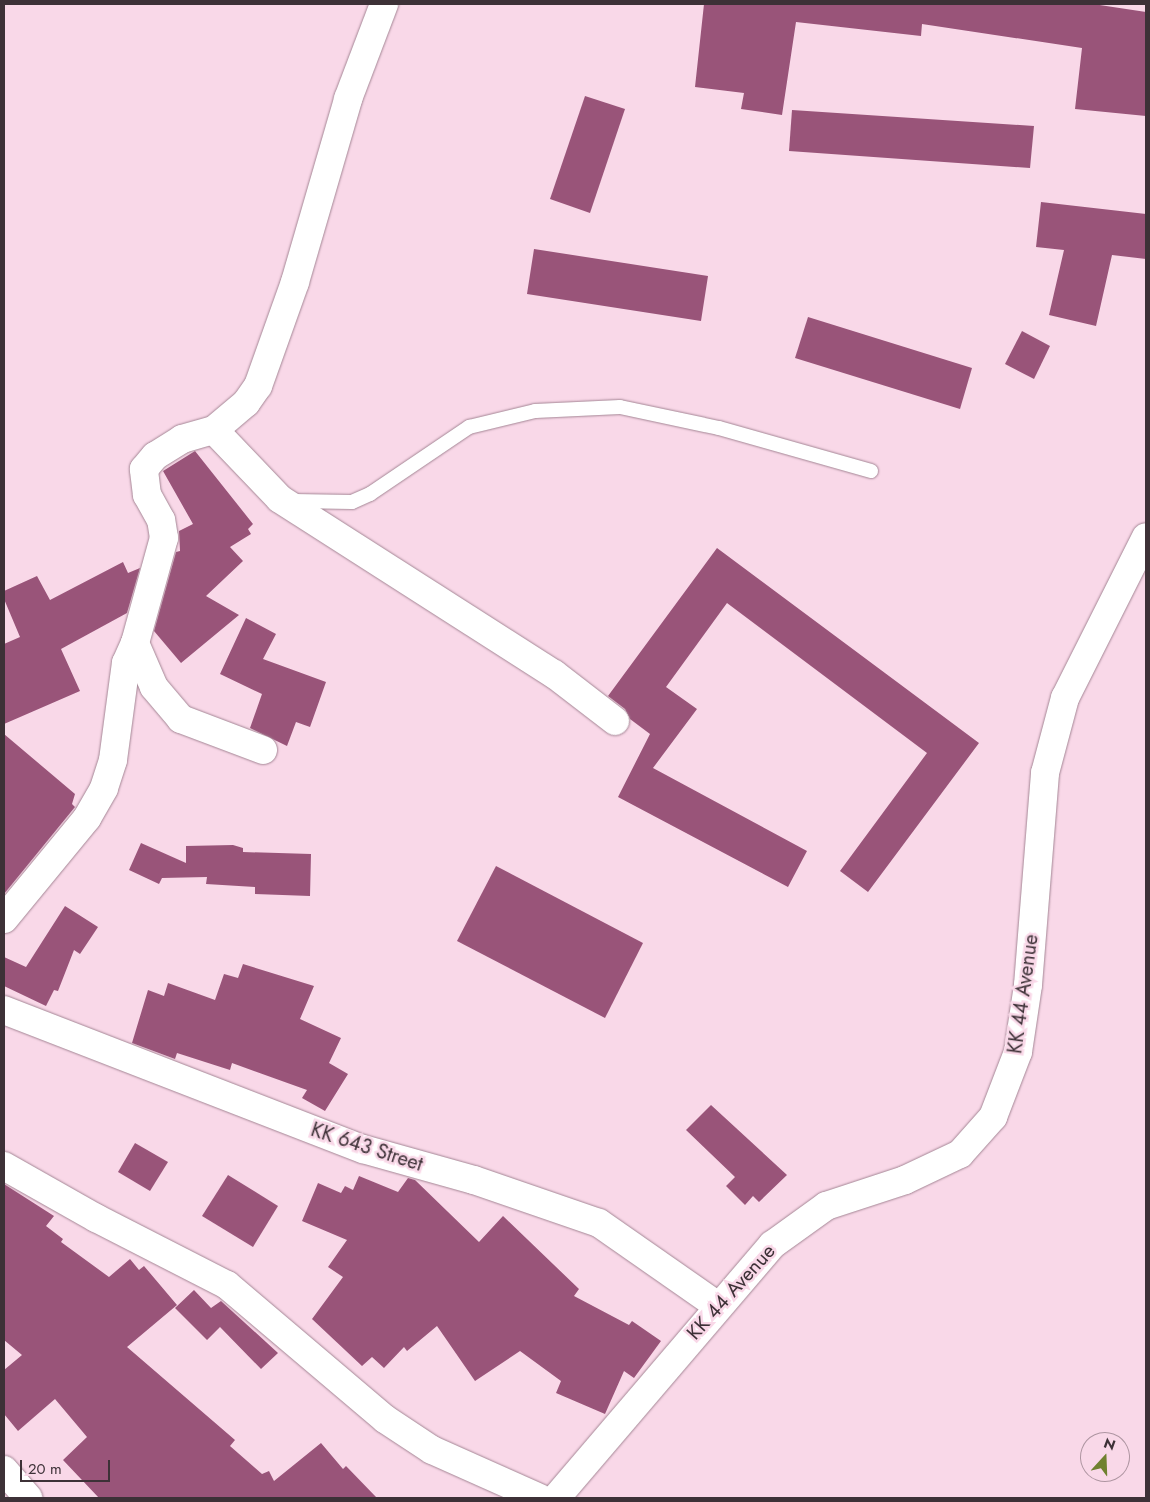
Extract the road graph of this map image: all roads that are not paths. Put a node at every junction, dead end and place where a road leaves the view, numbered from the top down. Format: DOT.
graph roads {
  1 [pos="384,4"];
  2 [pos="214,430"];
  3 [pos="871,471"];
  4 [pos="280,499"];
  5 [pos="1146,537"];
  6 [pos="135,643"];
  7 [pos="615,721"];
  8 [pos="263,750"];
  9 [pos="4,919"];
  10 [pos="4,1010"];
  11 [pos="4,1166"];
  12 [pos="718,1306"];
  13 [pos="4,1470"];
  14 [pos="28,1498"];
  15 [pos="540,1498"];
  16 [pos="556,1498"];
  1 -- 2 [label="street"];
  2 -- 4 [label="street"];
  2 -- 6 [label="street"];
  3 -- 4 [label="lane"];
  4 -- 7 [label="street"];
  5 -- 12 [label="street, KK 44 Avenue"];
  6 -- 8 [label="street"];
  6 -- 9 [label="street"];
  10 -- 12 [label="street, KK 643 Street"];
  11 -- 15 [label="street"];
  12 -- 16 [label="street, KK 44 Avenue"];
  13 -- 14 [label="street"];
}
